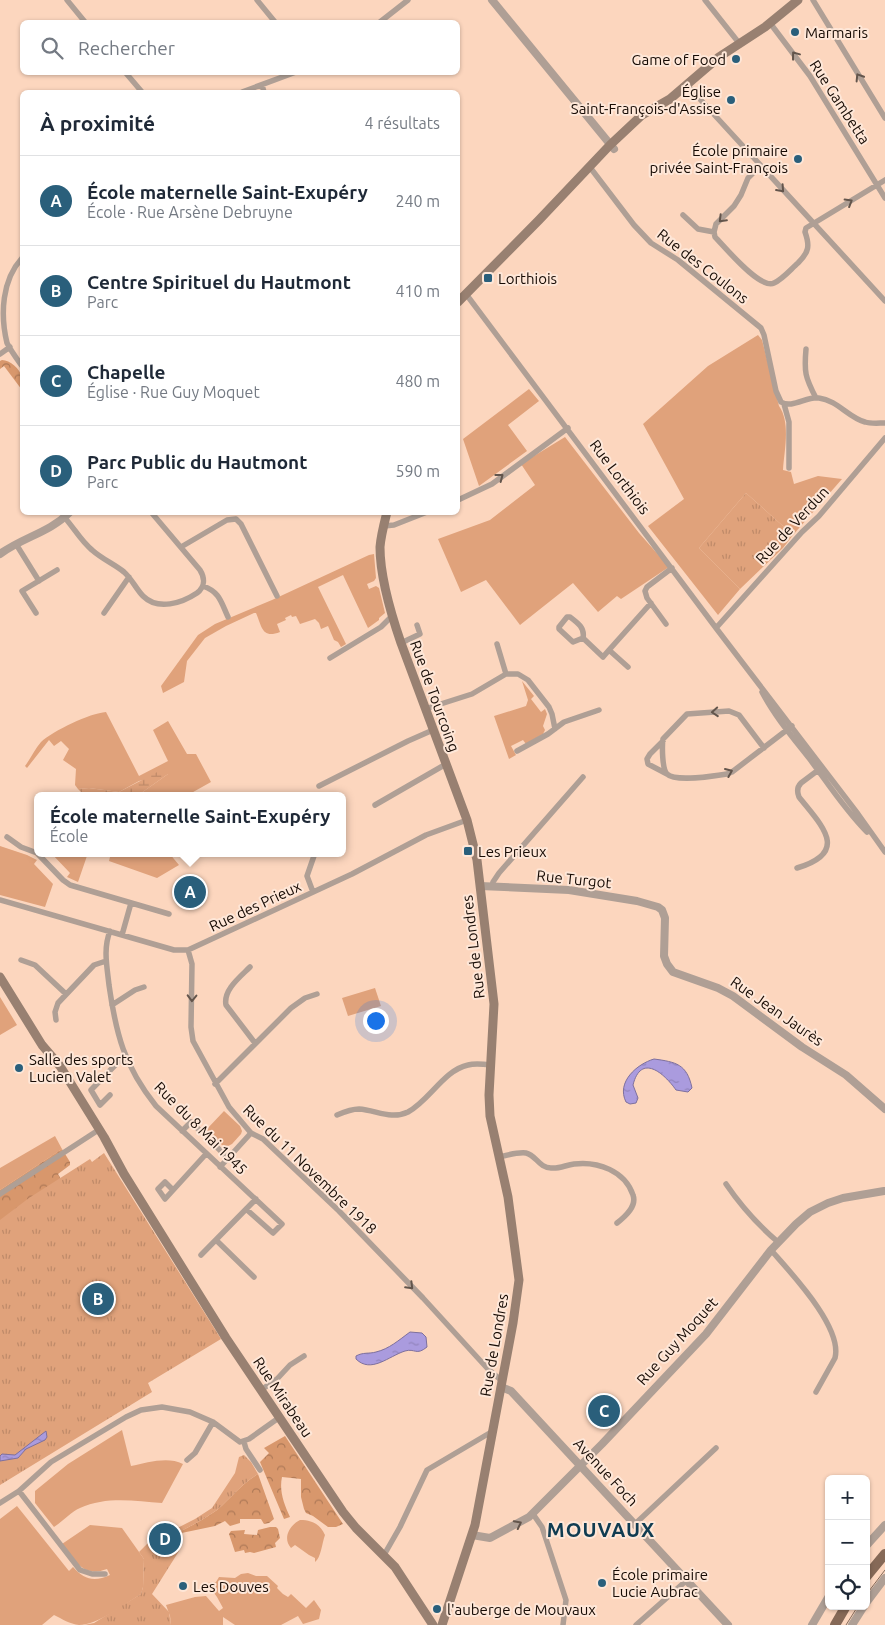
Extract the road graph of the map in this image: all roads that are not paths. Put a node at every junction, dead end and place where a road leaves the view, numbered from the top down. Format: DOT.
graph roads {
  1 [pos="67,0"];
  2 [pos="257,0"];
  3 [pos="408,0"];
  4 [pos="492,0"];
  5 [pos="705,0"];
  6 [pos="798,0"];
  7 [pos="813,0"];
  8 [pos="83,20"];
  9 [pos="273,20"];
  10 [pos="383,20"];
  11 [pos="770,23"];
  12 [pos="739,43"];
  13 [pos="128,75"];
  14 [pos="288,75"];
  15 [pos="262,85"];
  16 [pos="687,85"];
  17 [pos="140,90"];
  18 [pos="248,90"];
  19 [pos="263,90"];
  20 [pos="885,118"];
  21 [pos="612,147"];
  22 [pos="760,166"];
  23 [pos="590,169"];
  24 [pos="885,180"];
  25 [pos="877,184"];
  26 [pos="885,198"];
  27 [pos="683,215"];
  28 [pos="813,224"];
  29 [pos="714,232"];
  30 [pos="20,261"];
  31 [pos="466,294"];
  32 [pos="460,300"];
  33 [pos="885,301"];
  34 [pos="10,348"];
  35 [pos="806,349"];
  36 [pos="0,354"];
  37 [pos="20,363"];
  38 [pos="816,398"];
  39 [pos="784,404"];
  40 [pos="885,423"];
  41 [pos="568,428"];
  42 [pos="885,438"];
  43 [pos="789,468"];
  44 [pos="460,499"];
  45 [pos="67,515"];
  46 [pos="154,515"];
  47 [pos="386,515"];
  48 [pos="420,515"];
  49 [pos="384,526"];
  50 [pos="16,544"];
  51 [pos="181,547"];
  52 [pos="0,554"];
  53 [pos="672,568"];
  54 [pos="57,570"];
  55 [pos="129,577"];
  56 [pos="39,581"];
  57 [pos="203,586"];
  58 [pos="277,596"];
  59 [pos="649,605"];
  60 [pos="36,613"];
  61 [pos="104,613"];
  62 [pos="392,616"];
  63 [pos="228,617"];
  64 [pos="666,624"];
  65 [pos="417,625"];
  66 [pos="716,628"];
  67 [pos="583,638"];
  68 [pos="400,643"];
  69 [pos="497,644"];
  70 [pos="609,650"];
  71 [pos="330,658"];
  72 [pos="628,667"];
  73 [pos="506,674"];
  74 [pos="425,709"];
  75 [pos="599,710"];
  76 [pos="790,728"];
  77 [pos="555,729"];
  78 [pos="433,730"];
  79 [pos="663,741"];
  80 [pos="764,748"];
  81 [pos="517,751"];
  82 [pos="446,764"];
  83 [pos="820,768"];
  84 [pos="669,775"];
  85 [pos="584,776"];
  86 [pos="319,786"];
  87 [pos="375,805"];
  88 [pos="467,820"];
  89 [pos="6,837"];
  90 [pos="34,852"];
  91 [pos="885,852"];
  92 [pos="41,857"];
  93 [pos="314,857"];
  94 [pos="797,868"];
  95 [pos="480,886"];
  96 [pos="492,887"];
  97 [pos="313,892"];
  98 [pos="0,900"];
  99 [pos="131,903"];
  100 [pos="662,910"];
  101 [pos="169,914"];
  102 [pos="110,931"];
  103 [pos="122,935"];
  104 [pos="188,950"];
  105 [pos="21,960"];
  106 [pos="106,962"];
  107 [pos="250,967"];
  108 [pos="0,977"];
  109 [pos="144,987"];
  110 [pos="66,994"];
  111 [pos="317,994"];
  112 [pos="112,1005"];
  113 [pos="56,1020"];
  114 [pos="255,1044"];
  115 [pos="124,1056"];
  116 [pos="491,1065"];
  117 [pos="216,1084"];
  118 [pos="110,1095"];
  119 [pos="885,1109"];
  120 [pos="337,1115"];
  121 [pos="98,1131"];
  122 [pos="182,1131"];
  123 [pos="251,1132"];
  124 [pos="206,1154"];
  125 [pos="499,1157"];
  126 [pos="228,1158"];
  127 [pos="220,1166"];
  128 [pos="726,1184"];
  129 [pos="174,1190"];
  130 [pos="885,1193"];
  131 [pos="0,1194"];
  132 [pos="256,1200"];
  133 [pos="246,1209"];
  134 [pos="617,1223"];
  135 [pos="216,1240"];
  136 [pos="778,1242"];
  137 [pos="771,1250"];
  138 [pos="201,1255"];
  139 [pos="254,1277"];
  140 [pos="304,1356"];
  141 [pos="502,1384"];
  142 [pos="261,1390"];
  143 [pos="816,1392"];
  144 [pos="280,1418"];
  145 [pos="214,1422"];
  146 [pos="493,1431"];
  147 [pos="244,1442"];
  148 [pos="716,1448"];
  149 [pos="186,1460"];
  150 [pos="580,1465"];
  151 [pos="260,1470"];
  152 [pos="19,1491"];
  153 [pos="0,1503"];
  154 [pos="532,1514"];
  155 [pos="635,1524"];
  156 [pos="885,1525"];
  157 [pos="472,1536"];
  158 [pos="870,1542"];
  159 [pos="885,1545"];
  160 [pos="885,1554"];
  161 [pos="384,1556"];
  162 [pos="868,1565"];
  163 [pos="870,1572"];
  164 [pos="105,1574"];
  165 [pos="885,1578"];
  166 [pos="687,1580"];
  167 [pos="870,1598"];
  168 [pos="825,1603"];
  169 [pos="837,1610"];
  170 [pos="844,1610"];
  171 [pos="862,1610"];
  172 [pos="433,1625"];
  173 [pos="442,1625"];
  174 [pos="563,1625"];
  175 [pos="636,1625"];
  176 [pos="728,1625"];
  177 [pos="812,1625"];
  178 [pos="828,1625"];
  179 [pos="835,1625"];
  180 [pos="852,1625"];
  1 -- 8 [label="street"];
  2 -- 9 [label="street"];
  3 -- 10 [label="street"];
  4 -- 21 [label="street"];
  5 -- 12 [label="street"];
  6 -- 11 [label="main road"];
  20 -- 7 [label="street, one-way"];
  11 -- 12 [label="main road"];
  25 -- 11 [label="street, Rue Gambetta, one-way"];
  12 -- 16 [label="main road"];
  13 -- 17 [label="street"];
  14 -- 15 [label="street"];
  15 -- 18 [label="street"];
  15 -- 19 [label="street"];
  16 -- 21 [label="main road"];
  16 -- 22 [label="street"];
  21 -- 23 [label="main road"];
  22 -- 28 [label="street, one-way"];
  22 -- 29 [label="street, one-way"];
  23 -- 31 [label="main road"];
  23 -- 39 [label="street, Rue des Coulons"];
  24 -- 25 [label="street"];
  25 -- 26 [label="street, Rue Gambetta"];
  28 -- 25 [label="street, one-way"];
  27 -- 29 [label="street"];
  28 -- 29 [label="street"];
  28 -- 33 [label="street"];
  30 -- 34 [label="street"];
  31 -- 32 [label="main road"];
  31 -- 41 [label="street, Rue Lorthiois"];
  34 -- 36 [label="street"];
  34 -- 37 [label="street"];
  35 -- 38 [label="street"];
  38 -- 39 [label="street"];
  38 -- 40 [label="street"];
  39 -- 43 [label="street, Rue des Coulons"];
  44 -- 41 [label="street, one-way"];
  41 -- 53 [label="street, Rue Lorthiois"];
  42 -- 66 [label="street, Rue de Verdun"];
  45 -- 50 [label="street"];
  45 -- 55 [label="street"];
  46 -- 51 [label="street"];
  47 -- 49 [label="main road, Rue de Tourcoing"];
  48 -- 49 [label="street"];
  49 -- 62 [label="main road, Rue de Tourcoing"];
  50 -- 52 [label="street"];
  50 -- 56 [label="street"];
  51 -- 57 [label="street"];
  51 -- 58 [label="street"];
  53 -- 59 [label="street"];
  53 -- 66 [label="street, Rue Lorthiois"];
  54 -- 56 [label="street"];
  55 -- 57 [label="street"];
  55 -- 61 [label="street"];
  56 -- 60 [label="street"];
  57 -- 63 [label="street"];
  59 -- 64 [label="street"];
  59 -- 70 [label="street"];
  62 -- 68 [label="main road, Rue de Tourcoing"];
  62 -- 71 [label="street"];
  65 -- 68 [label="street"];
  66 -- 76 [label="street, Rue Lorthiois"];
  67 -- 67 [label="street"];
  67 -- 70 [label="street"];
  68 -- 74 [label="main road, Rue de Tourcoing"];
  69 -- 73 [label="street"];
  70 -- 72 [label="street"];
  73 -- 74 [label="street"];
  73 -- 77 [label="street"];
  74 -- 78 [label="main road, Rue de Tourcoing"];
  75 -- 77 [label="street"];
  76 -- 80 [label="street"];
  76 -- 83 [label="street, Rue Lorthiois"];
  77 -- 81 [label="street"];
  78 -- 82 [label="main road, Rue de Tourcoing"];
  78 -- 86 [label="street"];
  80 -- 79 [label="street, one-way"];
  79 -- 84 [label="street"];
  79 -- 84 [label="street"];
  84 -- 80 [label="street, one-way"];
  82 -- 87 [label="street"];
  82 -- 88 [label="main road, Rue de Tourcoing"];
  83 -- 91 [label="street, Rue Lorthiois"];
  83 -- 94 [label="street"];
  85 -- 96 [label="street"];
  88 -- 95 [label="main road, Rue de Tourcoing"];
  88 -- 97 [label="street, Rue des Prieux"];
  89 -- 90 [label="street"];
  92 -- 99 [label="street"];
  93 -- 97 [label="street"];
  95 -- 96 [label="street, Rue Turgot"];
  95 -- 116 [label="main road, Rue de Londres"];
  96 -- 100 [label="street, Rue Turgot"];
  97 -- 104 [label="street, Rue des Prieux"];
  98 -- 102 [label="street"];
  99 -- 101 [label="street"];
  99 -- 103 [label="street"];
  100 -- 119 [label="street, Rue Jean Jaurès"];
  102 -- 103 [label="street"];
  102 -- 106 [label="street, Rue du 8 Mai 1945"];
  103 -- 104 [label="street"];
  104 -- 117 [label="street, Rue du 11 Novembre 1918, one-way"];
  105 -- 110 [label="street"];
  106 -- 110 [label="street"];
  106 -- 112 [label="street, Rue du 8 Mai 1945"];
  107 -- 114 [label="street"];
  108 -- 121 [label="main road, Rue Mirabeau"];
  109 -- 112 [label="street"];
  110 -- 113 [label="street"];
  111 -- 114 [label="street"];
  112 -- 115 [label="street, Rue du 8 Mai 1945"];
  114 -- 117 [label="street"];
  115 -- 118 [label="street"];
  115 -- 122 [label="street, Rue du 8 Mai 1945"];
  116 -- 120 [label="street"];
  116 -- 125 [label="main road, Rue de Londres"];
  117 -- 123 [label="street, Rue du 11 Novembre 1918"];
  121 -- 131 [label="street"];
  121 -- 142 [label="main road, Rue Mirabeau"];
  122 -- 124 [label="street, Rue du 8 Mai 1945"];
  122 -- 126 [label="street"];
  123 -- 126 [label="street"];
  123 -- 141 [label="street, Rue du 11 Novembre 1918, one-way"];
  124 -- 127 [label="street, Rue du 8 Mai 1945"];
  124 -- 129 [label="street"];
  125 -- 134 [label="street"];
  125 -- 141 [label="main road, Rue de Londres"];
  126 -- 127 [label="street"];
  127 -- 132 [label="street, Rue du 8 Mai 1945"];
  128 -- 136 [label="street"];
  130 -- 136 [label="street, Rue Guy Moquet"];
  132 -- 133 [label="street"];
  132 -- 133 [label="street, Rue du 8 Mai 1945"];
  133 -- 135 [label="street"];
  135 -- 138 [label="street"];
  135 -- 139 [label="street"];
  136 -- 137 [label="street, Rue Guy Moquet"];
  137 -- 143 [label="street"];
  137 -- 150 [label="street, Rue Guy Moquet"];
  140 -- 142 [label="street"];
  141 -- 146 [label="main road, Rue de Londres"];
  141 -- 150 [label="street, Avenue Foch"];
  142 -- 144 [label="main road, Rue Mirabeau"];
  144 -- 147 [label="street"];
  144 -- 161 [label="main road, Rue Mirabeau"];
  145 -- 147 [label="street"];
  145 -- 149 [label="street"];
  145 -- 152 [label="street"];
  146 -- 157 [label="main road, Rue de Londres"];
  146 -- 161 [label="street"];
  147 -- 151 [label="street"];
  148 -- 155 [label="street"];
  150 -- 154 [label="street, Rue Guy Moquet"];
  150 -- 155 [label="street, Avenue Foch"];
  152 -- 153 [label="street"];
  152 -- 164 [label="street"];
  157 -- 154 [label="street, Rue Guy Moquet, one-way"];
  154 -- 174 [label="street"];
  155 -- 166 [label="street, Avenue Foch"];
  156 -- 158 [label="street"];
  157 -- 173 [label="main road, Rue de Londres"];
  159 -- 162 [label="main road"];
  160 -- 163 [label="main road"];
  161 -- 172 [label="main road, Rue Mirabeau"];
  165 -- 167 [label="street"];
  166 -- 175 [label="street"];
  166 -- 176 [label="street, Avenue Foch"];
  168 -- 177 [label="street"];
  169 -- 178 [label="main road"];
  170 -- 179 [label="main road"];
  171 -- 180 [label="street"];
}
